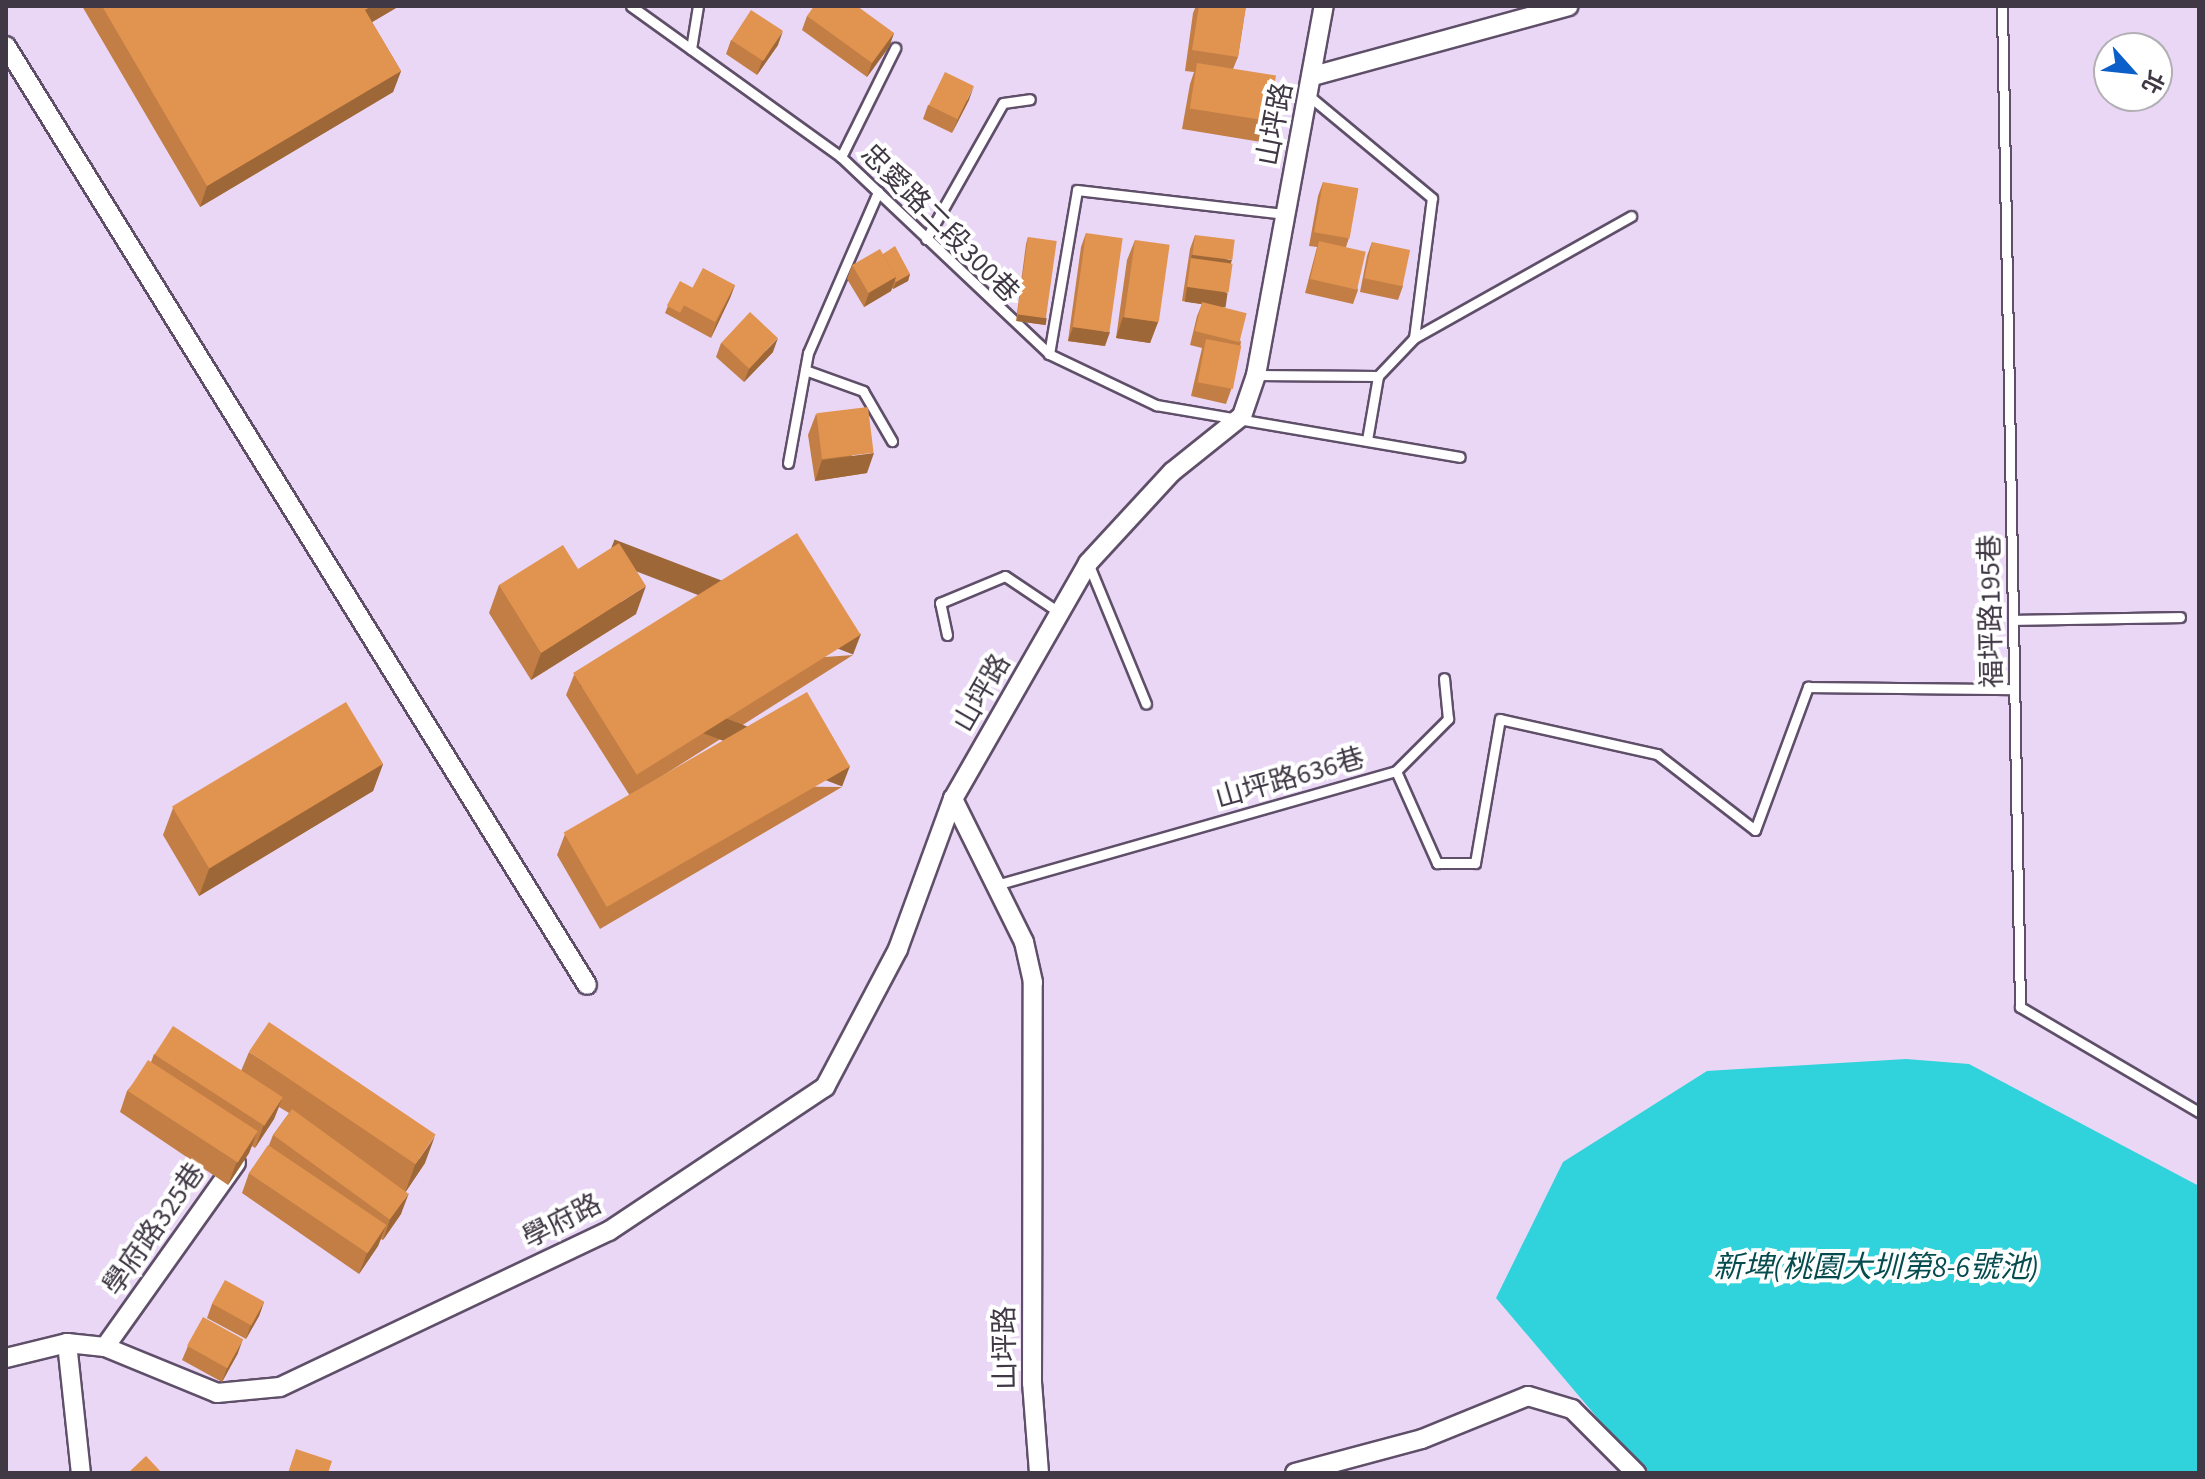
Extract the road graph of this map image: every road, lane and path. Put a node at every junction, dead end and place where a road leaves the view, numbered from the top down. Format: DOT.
graph roads {
  1 [pos="631,6"];
  2 [pos="698,6"];
  3 [pos="1324,6"];
  4 [pos="1569,6"];
  5 [pos="2002,6"];
  6 [pos="6,46"];
  7 [pos="895,48"];
  8 [pos="691,49"];
  9 [pos="1313,76"];
  10 [pos="1309,96"];
  11 [pos="1030,99"];
  12 [pos="841,157"];
  13 [pos="878,192"];
  14 [pos="1286,214"];
  15 [pos="1631,216"];
  16 [pos="926,239"];
  17 [pos="1414,338"];
  18 [pos="1049,354"];
  19 [pos="805,370"];
  20 [pos="1256,375"];
  21 [pos="1378,376"];
  22 [pos="1242,416"];
  23 [pos="1367,440"];
  24 [pos="892,441"];
  25 [pos="1460,457"];
  26 [pos="788,463"];
  27 [pos="1088,563"];
  28 [pos="1060,613"];
  29 [pos="2180,617"];
  30 [pos="2013,620"];
  31 [pos="947,635"];
  32 [pos="1444,678"];
  33 [pos="2014,689"];
  34 [pos="1146,704"];
  35 [pos="1396,771"];
  36 [pos="953,799"];
  37 [pos="996,885"];
  38 [pos="587,985"];
  39 [pos="2199,1112"];
  40 [pos="249,1144"];
  41 [pos="67,1343"];
  42 [pos="105,1347"];
  43 [pos="6,1358"];
  44 [pos="81,1473"];
  45 [pos="1039,1473"];
  46 [pos="1295,1473"];
  47 [pos="1636,1473"];
  1 -- 8 [label="lane, 忠愛路二段300巷"];
  2 -- 8 [label="lane"];
  3 -- 9 [label="street, 山坪路"];
  4 -- 9 [label="street"];
  5 -- 30 [label="lane, 福坪路195巷"];
  6 -- 38 [label="street"];
  7 -- 12 [label="lane"];
  8 -- 12 [label="lane, 忠愛路二段300巷"];
  9 -- 10 [label="street, 山坪路"];
  10 -- 14 [label="street, 山坪路"];
  10 -- 17 [label="lane"];
  11 -- 16 [label="lane"];
  12 -- 13 [label="lane, 忠愛路二段300巷"];
  13 -- 16 [label="lane, 忠愛路二段300巷"];
  13 -- 19 [label="lane"];
  14 -- 18 [label="lane"];
  14 -- 20 [label="street, 山坪路"];
  15 -- 17 [label="lane"];
  16 -- 18 [label="lane, 忠愛路二段300巷"];
  17 -- 21 [label="lane"];
  18 -- 22 [label="lane, 忠愛路二段300巷"];
  19 -- 24 [label="lane"];
  19 -- 26 [label="lane"];
  20 -- 21 [label="lane"];
  20 -- 22 [label="street, 山坪路"];
  21 -- 23 [label="lane"];
  22 -- 23 [label="lane, 忠愛路二段300巷"];
  22 -- 27 [label="street, 山坪路"];
  23 -- 25 [label="lane, 忠愛路二段300巷"];
  27 -- 28 [label="street, 山坪路"];
  27 -- 34 [label="lane"];
  28 -- 31 [label="lane"];
  28 -- 36 [label="street, 山坪路"];
  29 -- 30 [label="lane"];
  30 -- 33 [label="lane, 福坪路195巷"];
  32 -- 35 [label="lane"];
  33 -- 35 [label="lane, 山坪路636巷"];
  33 -- 39 [label="lane, 福坪路195巷"];
  35 -- 37 [label="lane, 山坪路636巷"];
  36 -- 37 [label="street, 山坪路"];
  36 -- 42 [label="street, 學府路"];
  37 -- 45 [label="street, 山坪路"];
  40 -- 42 [label="street, 學府路325巷"];
  41 -- 42 [label="street, 學府路"];
  41 -- 43 [label="street, 學府路"];
  41 -- 44 [label="street"];
  46 -- 47 [label="street"];
}
